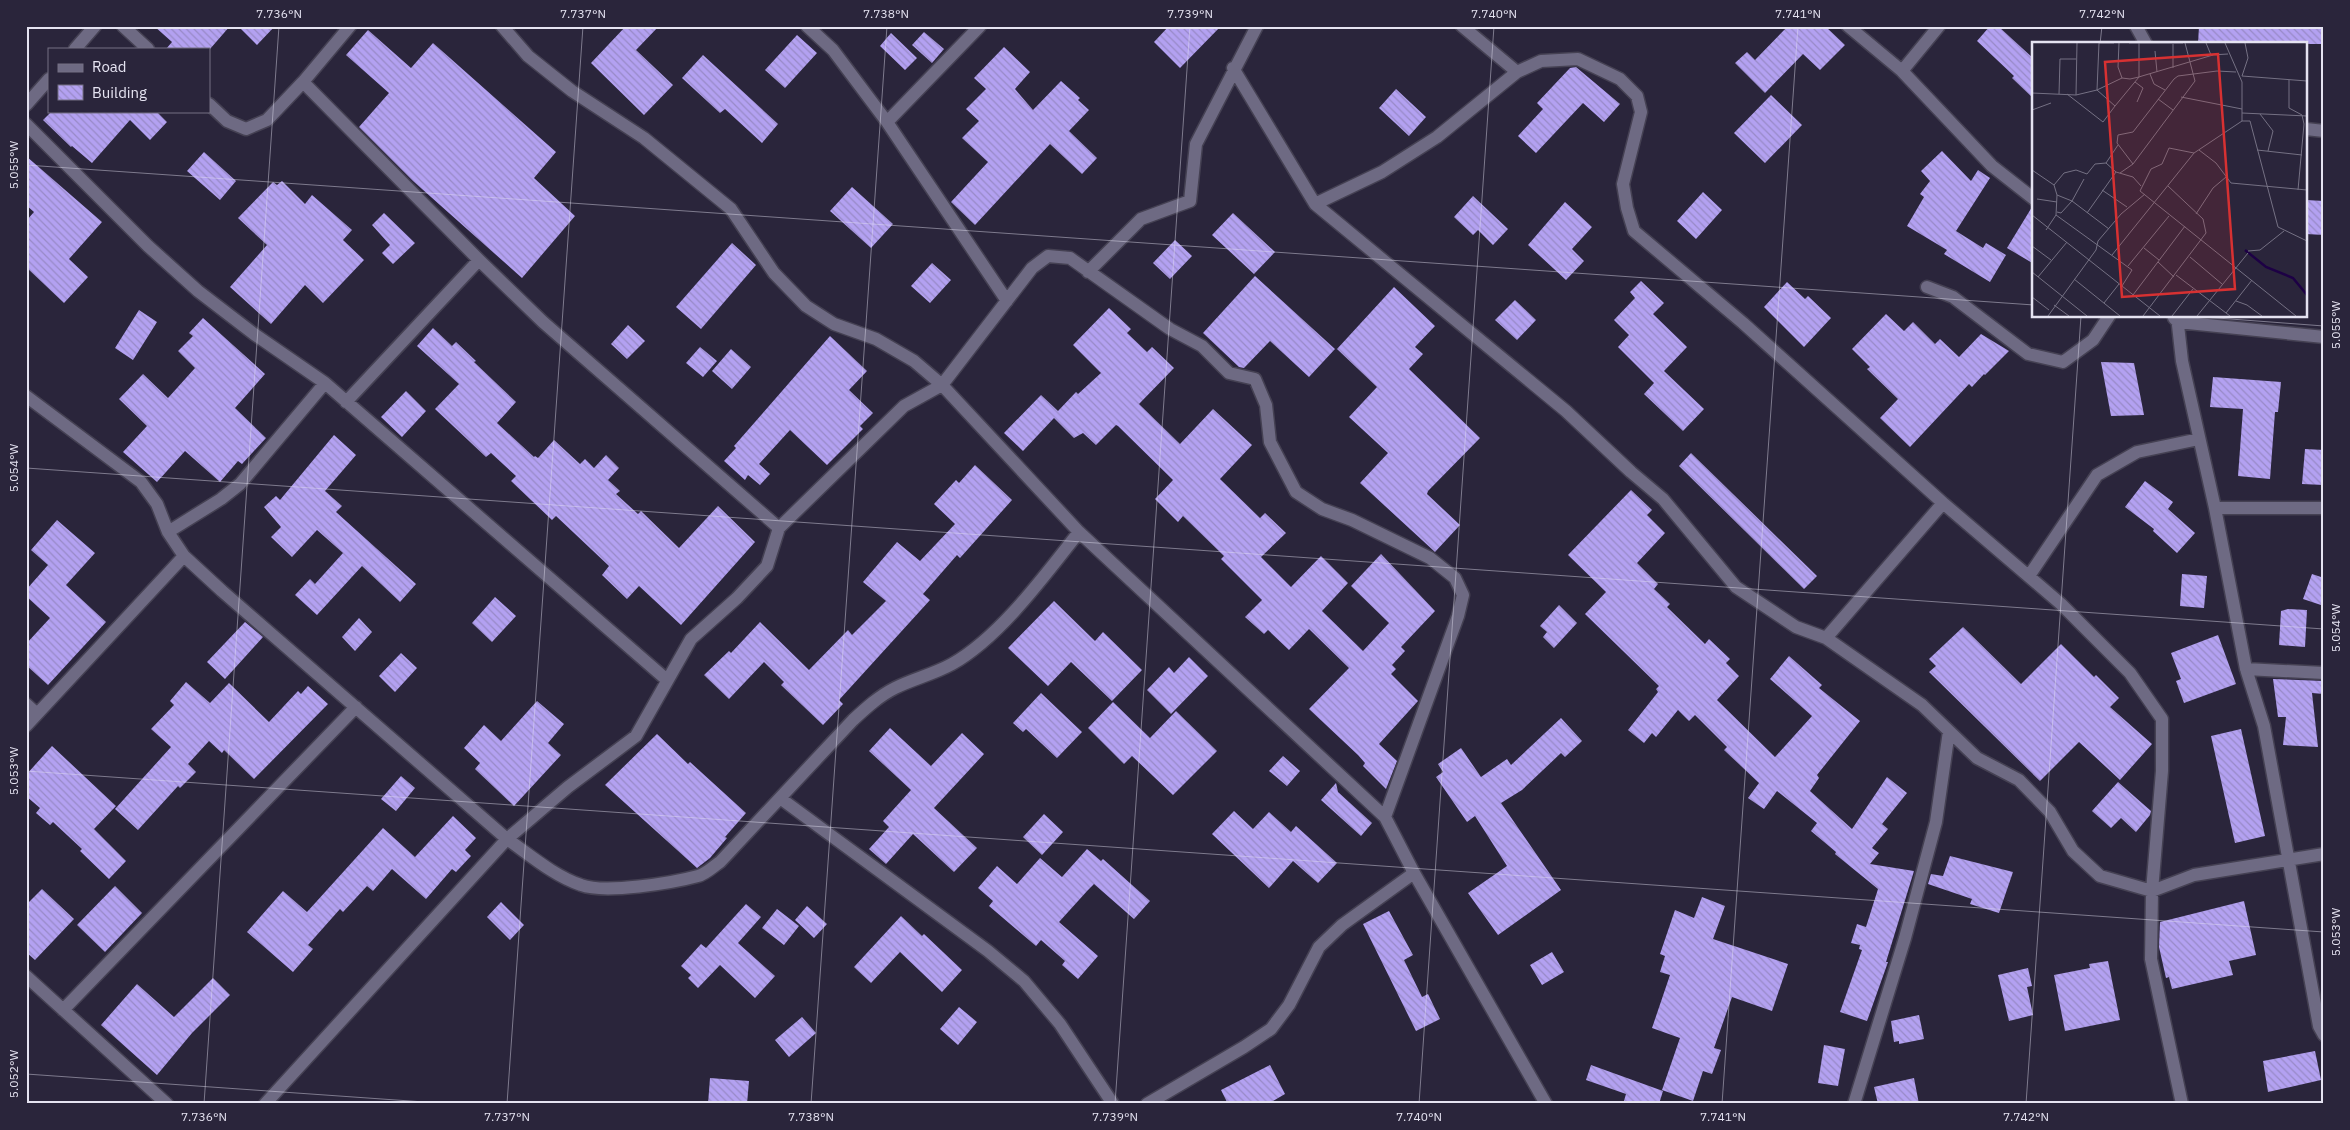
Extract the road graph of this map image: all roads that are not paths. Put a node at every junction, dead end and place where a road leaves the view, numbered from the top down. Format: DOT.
graph roads {
  1 [pos="95,26"];
  2 [pos="123,26"];
  3 [pos="350,26"];
  4 [pos="502,26"];
  5 [pos="808,26"];
  6 [pos="980,26"];
  7 [pos="1462,26"];
  8 [pos="1848,26"];
  9 [pos="1939,26"];
  10 [pos="2136,26"];
  11 [pos="1254,27"];
  12 [pos="2145,42"];
  13 [pos="77,48"];
  14 [pos="147,48"];
  15 [pos="1233,68"];
  16 [pos="1902,71"];
  17 [pos="1517,72"];
  18 [pos="48,80"];
  19 [pos="303,82"];
  20 [pos="26,105"];
  21 [pos="210,105"];
  22 [pos="888,122"];
  23 [pos="26,124"];
  24 [pos="2308,129"];
  25 [pos="2324,131"];
  26 [pos="2032,197"];
  27 [pos="1316,204"];
  28 [pos="479,260"];
  29 [pos="1088,272"];
  30 [pos="1927,287"];
  31 [pos="1007,301"];
  32 [pos="2108,318"];
  33 [pos="2176,318"];
  34 [pos="2324,337"];
  35 [pos="325,383"];
  36 [pos="942,385"];
  37 [pos="26,396"];
  38 [pos="346,402"];
  39 [pos="2199,439"];
  40 [pos="1942,502"];
  41 [pos="2215,508"];
  42 [pos="2324,508"];
  43 [pos="779,528"];
  44 [pos="168,532"];
  45 [pos="1079,532"];
  46 [pos="184,556"];
  47 [pos="2029,576"];
  48 [pos="1826,638"];
  49 [pos="2246,669"];
  50 [pos="2324,673"];
  51 [pos="667,680"];
  52 [pos="26,704"];
  53 [pos="356,707"];
  54 [pos="37,714"];
  55 [pos="26,726"];
  56 [pos="1949,731"];
  57 [pos="780,798"];
  58 [pos="1385,817"];
  59 [pos="507,839"];
  60 [pos="2324,854"];
  61 [pos="2288,861"];
  62 [pos="1414,872"];
  63 [pos="2152,891"];
  64 [pos="26,976"];
  65 [pos="64,1010"];
  66 [pos="2324,1035"];
  67 [pos="167,1104"];
  68 [pos="265,1104"];
  69 [pos="1113,1104"];
  70 [pos="1147,1104"];
  71 [pos="1546,1104"];
  72 [pos="1854,1104"];
  73 [pos="2182,1104"];
  1 -- 13 [label="street"];
  2 -- 14 [label="street"];
  3 -- 19 [label="street"];
  4 -- 36 [label="street"];
  5 -- 22 [label="street"];
  6 -- 22 [label="street"];
  7 -- 17 [label="street"];
  8 -- 16 [label="street"];
  9 -- 16 [label="street"];
  10 -- 12 [label="street"];
  11 -- 15 [label="street"];
  15 -- 27 [label="street"];
  15 -- 29 [label="street"];
  16 -- 26 [label="street"];
  17 -- 27 [label="street"];
  17 -- 40 [label="street"];
  18 -- 20 [label="street"];
  19 -- 21 [label="street"];
  19 -- 28 [label="street"];
  22 -- 31 [label="street"];
  23 -- 35 [label="street"];
  24 -- 25 [label="street"];
  27 -- 48 [label="street"];
  28 -- 38 [label="street"];
  28 -- 43 [label="street"];
  29 -- 31 [label="street"];
  29 -- 58 [label="street"];
  30 -- 32 [label="street"];
  31 -- 36 [label="street"];
  33 -- 34 [label="street"];
  33 -- 39 [label="street"];
  35 -- 38 [label="street"];
  35 -- 44 [label="street"];
  36 -- 43 [label="street"];
  36 -- 45 [label="street"];
  37 -- 44 [label="street"];
  38 -- 51 [label="street"];
  39 -- 41 [label="street"];
  39 -- 47 [label="street"];
  40 -- 47 [label="street"];
  40 -- 48 [label="street"];
  41 -- 42 [label="street"];
  41 -- 49 [label="street"];
  43 -- 51 [label="street"];
  44 -- 46 [label="street"];
  45 -- 57 [label="street"];
  45 -- 58 [label="street"];
  46 -- 53 [label="street"];
  46 -- 54 [label="street"];
  47 -- 63 [label="street"];
  48 -- 56 [label="street"];
  49 -- 50 [label="street"];
  49 -- 61 [label="street"];
  51 -- 59 [label="street"];
  52 -- 54 [label="street"];
  53 -- 59 [label="street"];
  53 -- 65 [label="street"];
  54 -- 55 [label="street"];
  56 -- 63 [label="street"];
  56 -- 72 [label="street"];
  57 -- 59 [label="street"];
  57 -- 69 [label="street"];
  58 -- 62 [label="street"];
  59 -- 68 [label="street"];
  60 -- 61 [label="street"];
  61 -- 63 [label="street"];
  61 -- 66 [label="street"];
  62 -- 70 [label="street"];
  62 -- 71 [label="street"];
  63 -- 73 [label="street"];
  64 -- 65 [label="street"];
  65 -- 67 [label="street"];
}
